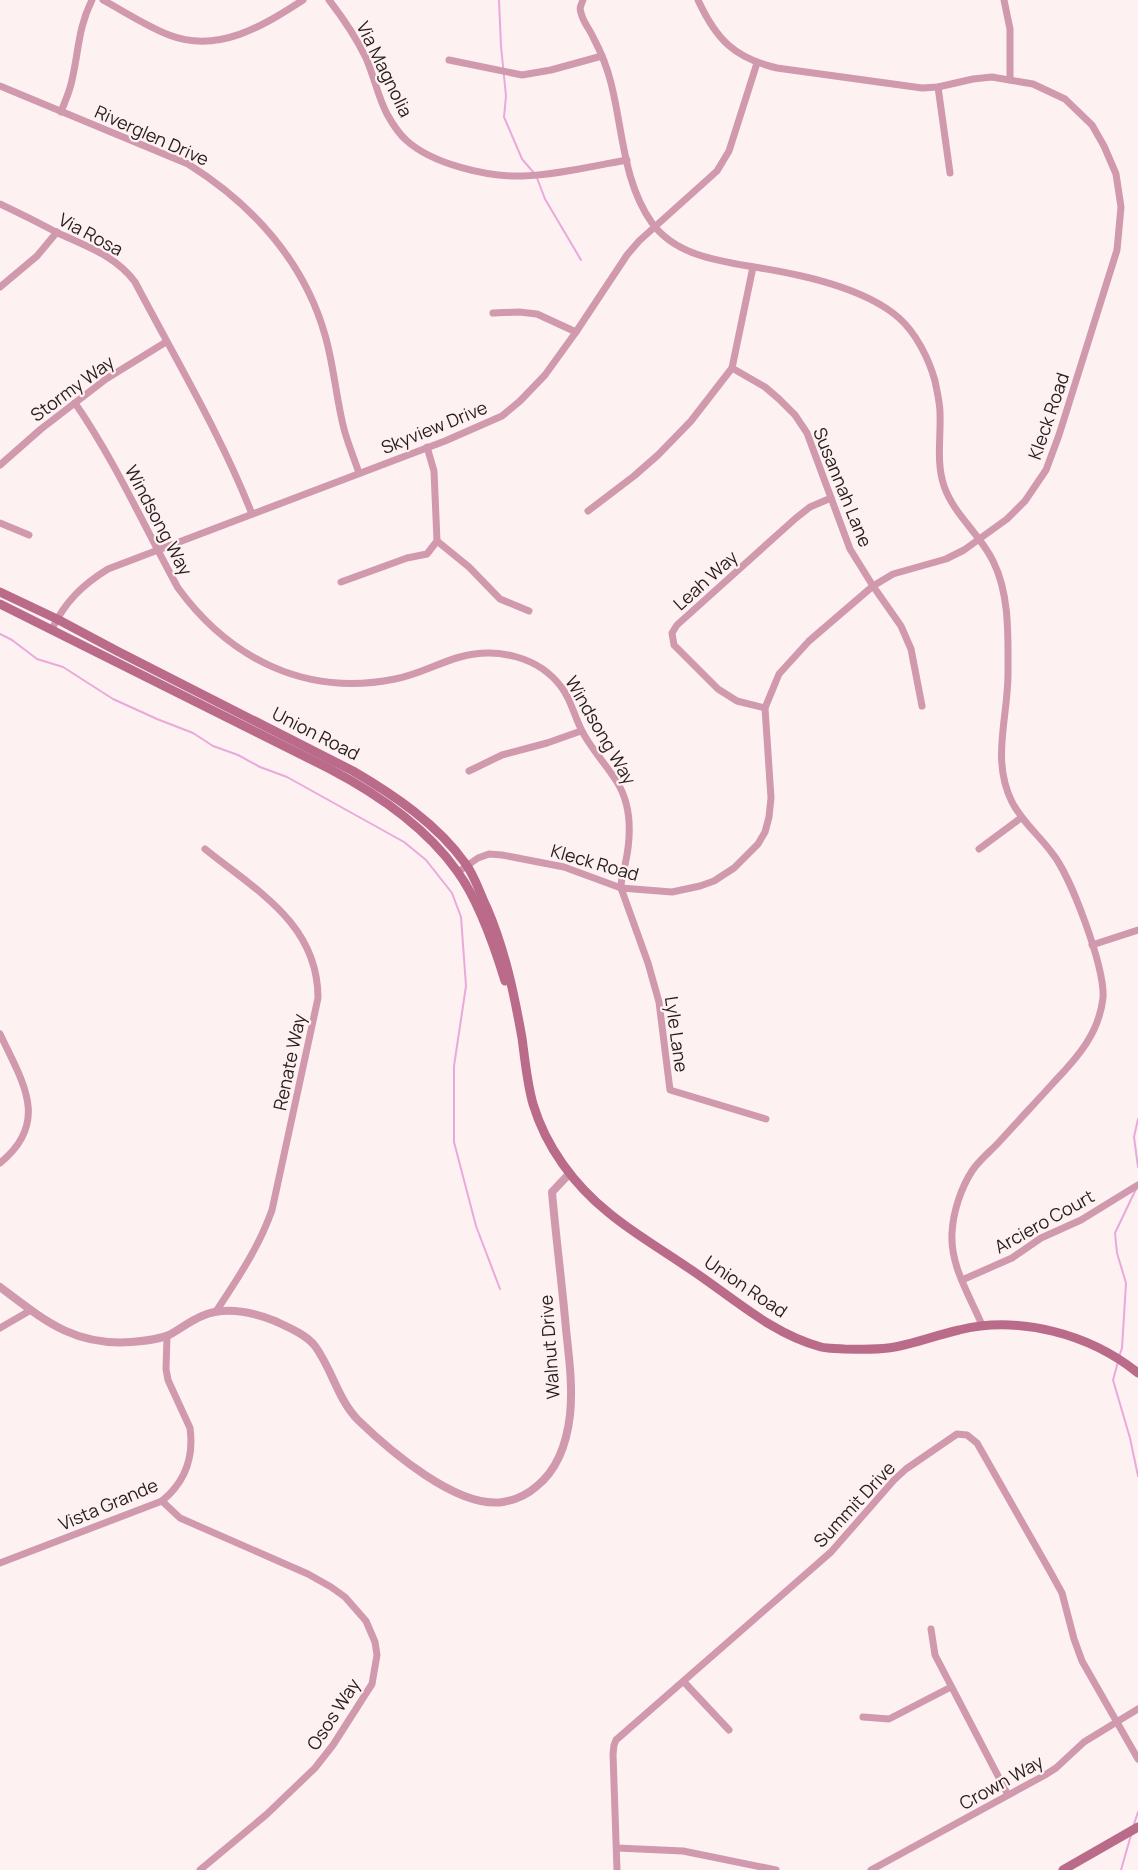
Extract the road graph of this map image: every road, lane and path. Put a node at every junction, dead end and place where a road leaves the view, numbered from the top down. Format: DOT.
graph roads {
  1 [pos="93,0"];
  2 [pos="103,0"];
  3 [pos="303,0"];
  4 [pos="329,0"];
  5 [pos="583,0"];
  6 [pos="698,0"];
  7 [pos="1004,0"];
  8 [pos="602,56"];
  9 [pos="449,60"];
  10 [pos="757,63"];
  11 [pos="1010,80"];
  12 [pos="0,86"];
  13 [pos="938,87"];
  14 [pos="61,112"];
  15 [pos="627,160"];
  16 [pos="950,173"];
  17 [pos="0,204"];
  18 [pos="655,227"];
  19 [pos="57,232"];
  20 [pos="753,267"];
  21 [pos="0,288"];
  22 [pos="493,314"];
  23 [pos="576,332"];
  24 [pos="166,342"];
  25 [pos="732,368"];
  26 [pos="75,403"];
  27 [pos="427,447"];
  28 [pos="0,465"];
  29 [pos="359,473"];
  30 [pos="831,498"];
  31 [pos="588,512"];
  32 [pos="252,514"];
  33 [pos="0,523"];
  34 [pos="29,535"];
  35 [pos="980,540"];
  36 [pos="437,541"];
  37 [pos="157,549"];
  38 [pos="341,582"];
  39 [pos="873,586"];
  40 [pos="0,592"];
  41 [pos="0,604"];
  42 [pos="529,612"];
  43 [pos="57,619"];
  44 [pos="52,629"];
  45 [pos="922,706"];
  46 [pos="765,708"];
  47 [pos="581,730"];
  48 [pos="469,771"];
  49 [pos="1021,818"];
  50 [pos="205,849"];
  51 [pos="979,849"];
  52 [pos="468,865"];
  53 [pos="458,872"];
  54 [pos="621,888"];
  55 [pos="1138,930"];
  56 [pos="1092,945"];
  57 [pos="514,1002"];
  58 [pos="0,1034"];
  59 [pos="766,1119"];
  60 [pos="0,1163"];
  61 [pos="569,1174"];
  62 [pos="1138,1185"];
  63 [pos="962,1280"];
  64 [pos="0,1287"];
  65 [pos="31,1310"];
  66 [pos="217,1310"];
  67 [pos="982,1325"];
  68 [pos="0,1328"];
  69 [pos="167,1336"];
  70 [pos="1138,1373"];
  71 [pos="162,1501"];
  72 [pos="0,1563"];
  73 [pos="931,1629"];
  74 [pos="684,1682"];
  75 [pos="951,1688"];
  76 [pos="1138,1709"];
  77 [pos="863,1717"];
  78 [pos="1117,1721"];
  79 [pos="729,1730"];
  80 [pos="1138,1759"];
  81 [pos="1008,1795"];
  82 [pos="1138,1827"];
  83 [pos="617,1848"];
  84 [pos="200,1870"];
  85 [pos="617,1870"];
  86 [pos="776,1870"];
  87 [pos="871,1870"];
  88 [pos="1063,1870"];
  1 -- 14 [label="street"];
  2 -- 3 [label="street"];
  4 -- 15 [label="street, Via Magnolia"];
  5 -- 8 [label="street"];
  6 -- 10 [label="street, Kleck Road"];
  7 -- 11 [label="street"];
  8 -- 9 [label="street"];
  8 -- 15 [label="street"];
  10 -- 13 [label="street, Kleck Road"];
  10 -- 18 [label="street, Skyview Drive"];
  11 -- 13 [label="street, Kleck Road"];
  11 -- 35 [label="street, Kleck Road"];
  12 -- 14 [label="street, Riverglen Drive"];
  13 -- 16 [label="street"];
  14 -- 29 [label="street, Riverglen Drive"];
  15 -- 18 [label="street"];
  17 -- 19 [label="street, Via Rosa"];
  18 -- 20 [label="street"];
  18 -- 23 [label="street, Skyview Drive"];
  19 -- 21 [label="street"];
  19 -- 24 [label="street, Via Rosa"];
  20 -- 25 [label="street"];
  20 -- 35 [label="street"];
  22 -- 23 [label="street"];
  23 -- 27 [label="street, Skyview Drive"];
  24 -- 26 [label="street, Stormy Way"];
  24 -- 32 [label="street, Via Rosa"];
  25 -- 30 [label="street, Susannah Lane"];
  25 -- 31 [label="street"];
  26 -- 28 [label="street, Stormy Way"];
  26 -- 37 [label="street, Windsong Way"];
  27 -- 29 [label="street, Skyview Drive"];
  27 -- 36 [label="street"];
  29 -- 32 [label="street, Skyview Drive"];
  30 -- 39 [label="street, Susannah Lane"];
  30 -- 46 [label="street, Leah Way"];
  32 -- 37 [label="street, Skyview Drive"];
  33 -- 34 [label="street"];
  35 -- 39 [label="street, Kleck Road"];
  35 -- 49 [label="street"];
  36 -- 38 [label="street"];
  36 -- 42 [label="street"];
  37 -- 43 [label="street, Skyview Drive"];
  37 -- 47 [label="street, Windsong Way"];
  39 -- 45 [label="street, Susannah Lane"];
  39 -- 46 [label="street, Kleck Road"];
  40 -- 43 [label="main road, Union Road"];
  41 -- 44 [label="main road, Union Road"];
  43 -- 44 [label="street, Skyview Drive"];
  43 -- 52 [label="main road, Union Road"];
  44 -- 53 [label="main road, Union Road"];
  46 -- 54 [label="street, Kleck Road"];
  47 -- 48 [label="street"];
  47 -- 54 [label="street, Windsong Way"];
  49 -- 51 [label="street"];
  49 -- 56 [label="street"];
  50 -- 66 [label="street, Renate Way"];
  52 -- 53 [label="street, Kleck Road"];
  52 -- 54 [label="street, Kleck Road"];
  52 -- 57 [label="main road, Union Road"];
  53 -- 57 [label="main road, Union Road"];
  54 -- 59 [label="street, Lyle Lane"];
  55 -- 56 [label="street"];
  56 -- 63 [label="street"];
  57 -- 61 [label="main road, Union Road"];
  58 -- 60 [label="street"];
  61 -- 66 [label="street, Walnut Drive"];
  61 -- 67 [label="main road, Union Road"];
  62 -- 63 [label="street, Arciero Court"];
  63 -- 67 [label="street"];
  64 -- 65 [label="street"];
  65 -- 68 [label="street"];
  65 -- 69 [label="street"];
  66 -- 69 [label="street"];
  67 -- 70 [label="main road, Union Road"];
  69 -- 71 [label="street, Vista Grande"];
  71 -- 72 [label="street, Vista Grande"];
  71 -- 84 [label="street, Osos Way"];
  73 -- 75 [label="street"];
  74 -- 78 [label="street, Summit Drive"];
  74 -- 79 [label="street"];
  74 -- 83 [label="street, Summit Drive"];
  75 -- 77 [label="street"];
  75 -- 81 [label="street"];
  76 -- 78 [label="street, Crown Way"];
  78 -- 80 [label="street, Summit Drive"];
  78 -- 81 [label="street, Crown Way"];
  81 -- 87 [label="street, Crown Way"];
  82 -- 88 [label="main road"];
  83 -- 85 [label="street, Summit Drive"];
  83 -- 86 [label="street"];
}
